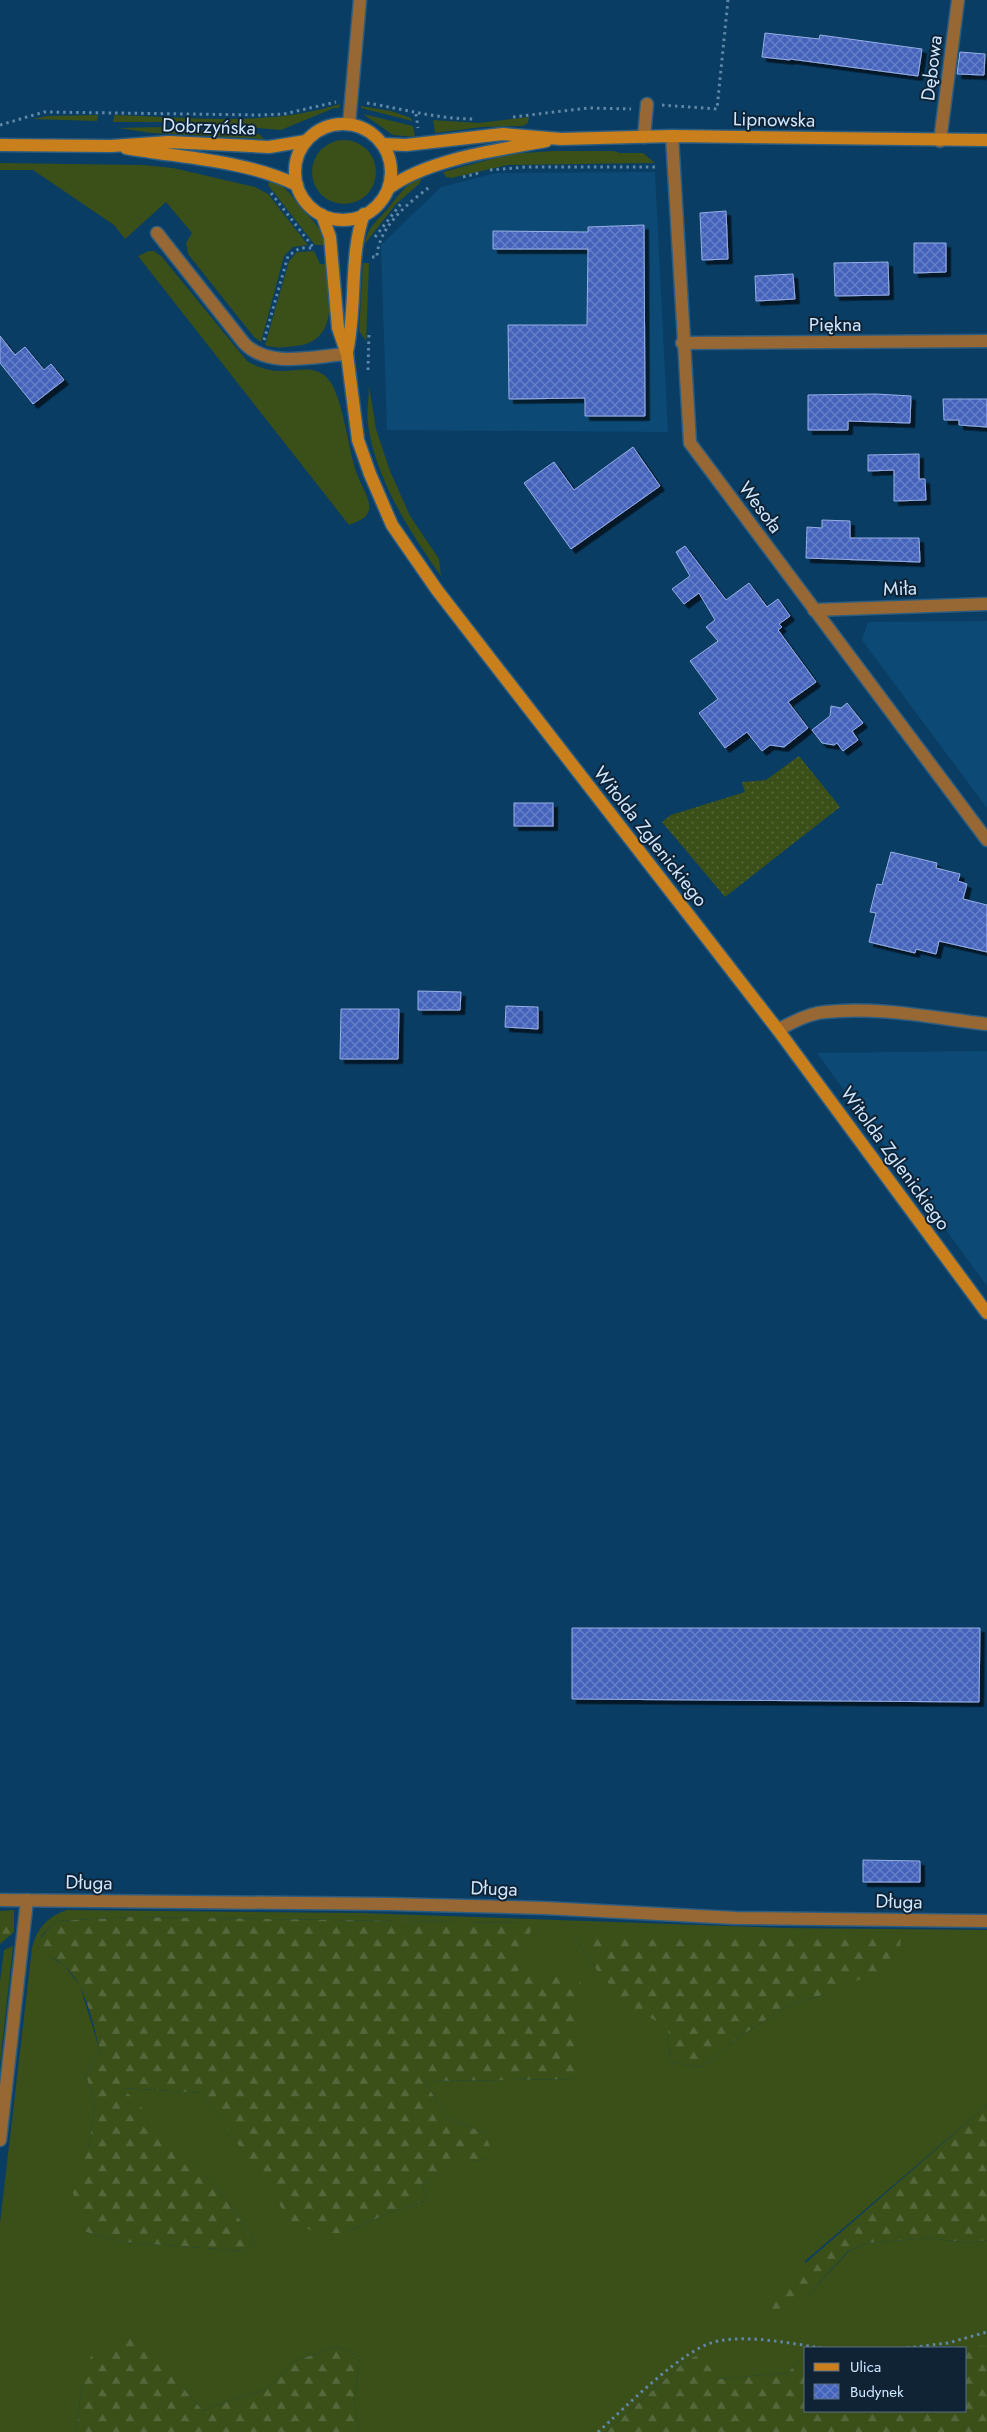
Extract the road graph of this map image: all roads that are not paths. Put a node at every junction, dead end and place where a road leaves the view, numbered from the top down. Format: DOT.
graph roads {
  1 [pos="360,0"];
  2 [pos="958,0"];
  3 [pos="646,107"];
  4 [pos="349,124"];
  5 [pos="672,136"];
  6 [pos="644,137"];
  7 [pos="561,139"];
  8 [pos="987,140"];
  9 [pos="306,141"];
  10 [pos="940,141"];
  11 [pos="382,144"];
  12 [pos="0,145"];
  13 [pos="111,146"];
  14 [pos="297,186"];
  15 [pos="389,188"];
  16 [pos="364,214"];
  17 [pos="322,215"];
  18 [pos="157,233"];
  19 [pos="987,342"];
  20 [pos="682,343"];
  21 [pos="347,354"];
  22 [pos="987,604"];
  23 [pos="814,610"];
  24 [pos="987,840"];
  25 [pos="987,1024"];
  26 [pos="778,1030"];
  27 [pos="987,1313"];
  28 [pos="0,1900"];
  29 [pos="27,1900"];
  30 [pos="987,1921"];
  31 [pos="0,2140"];
  1 -- 4 [label="street"];
  2 -- 10 [label="street, Dębowa"];
  3 -- 6 [label="street"];
  4 -- 9 [label="main road"];
  4 -- 11 [label="main road"];
  5 -- 6 [label="main road, Lipnowska"];
  5 -- 10 [label="main road, Lipnowska"];
  5 -- 20 [label="street, Wesoła"];
  6 -- 7 [label="main road, Lipnowska"];
  7 -- 11 [label="main road, Lipnowska"];
  7 -- 15 [label="main road, Lipnowska"];
  8 -- 10 [label="main road, Lipnowska"];
  9 -- 13 [label="main road, Dobrzyńska"];
  9 -- 14 [label="main road"];
  11 -- 15 [label="main road"];
  12 -- 13 [label="main road, Dobrzyńska"];
  13 -- 14 [label="main road, Dobrzyńska"];
  14 -- 17 [label="main road"];
  15 -- 16 [label="main road"];
  16 -- 17 [label="main road"];
  16 -- 21 [label="main road, Witolda Zglenickiego"];
  17 -- 21 [label="main road, Witolda Zglenickiego"];
  18 -- 21 [label="street"];
  19 -- 20 [label="street, Piękna"];
  20 -- 23 [label="street, Wesoła"];
  21 -- 26 [label="main road, Witolda Zglenickiego"];
  22 -- 23 [label="street, Miła"];
  23 -- 24 [label="street, Wesoła"];
  25 -- 26 [label="street"];
  26 -- 27 [label="main road, Witolda Zglenickiego"];
  28 -- 29 [label="street, Długa"];
  29 -- 30 [label="street, Długa"];
  29 -- 31 [label="street"];
}
